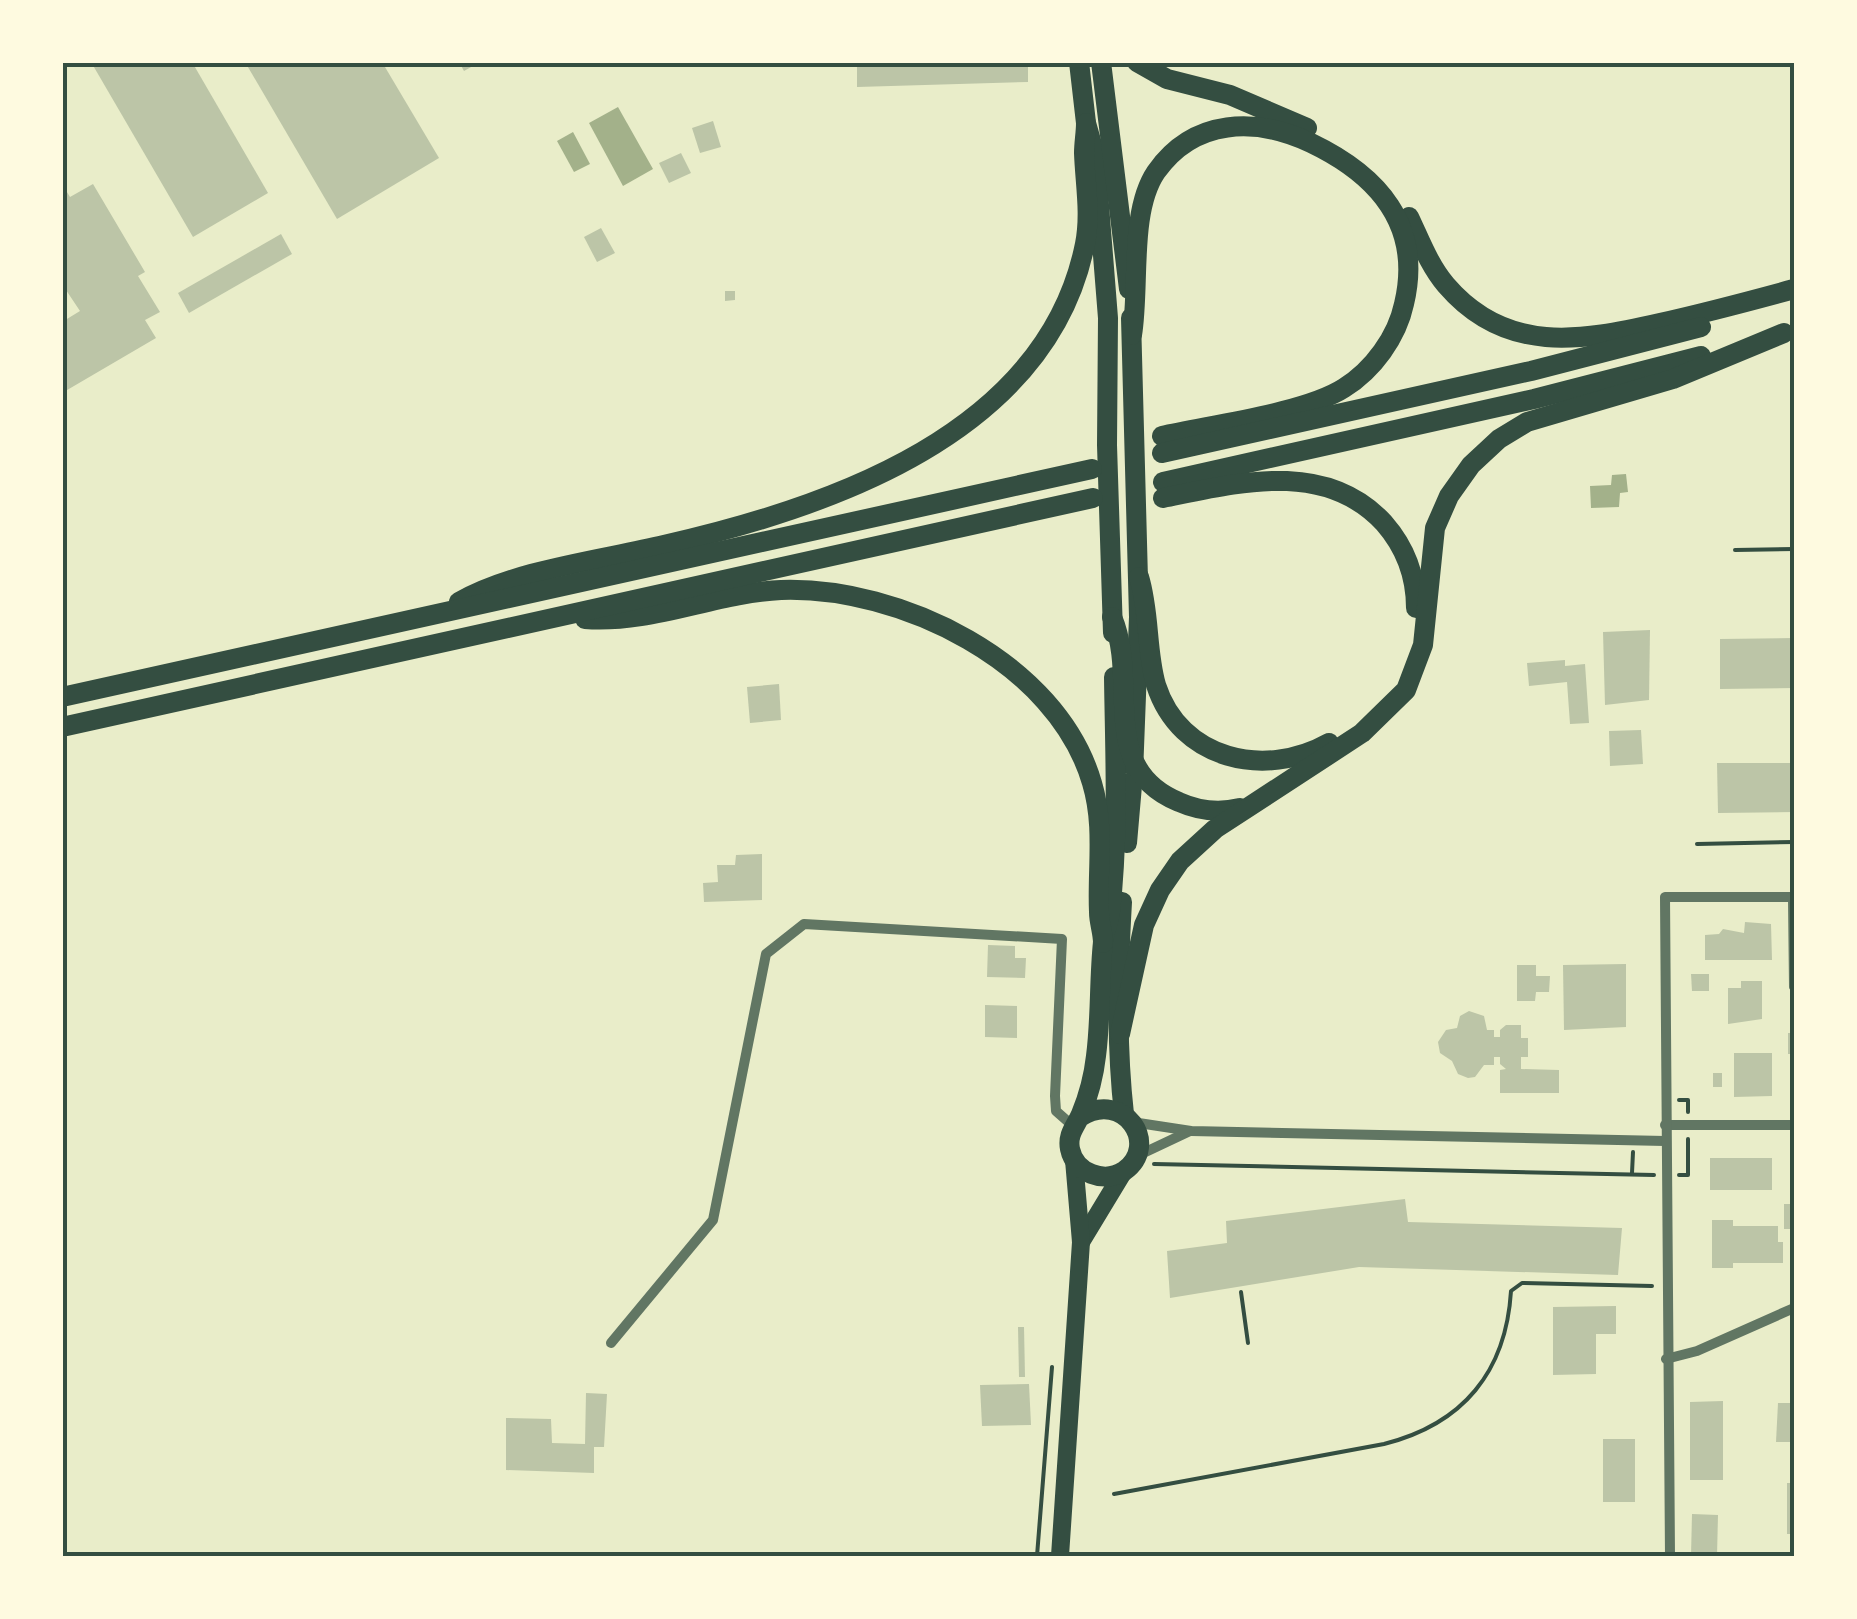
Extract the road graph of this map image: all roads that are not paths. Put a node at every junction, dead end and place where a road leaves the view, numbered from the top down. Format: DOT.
graph roads {
  1 [pos="1079,62"];
  2 [pos="1102,62"];
  3 [pos="1137,62"];
  4 [pos="1086,122"];
  5 [pos="1794,289"];
  6 [pos="1794,300"];
  7 [pos="1789,332"];
  8 [pos="1132,335"];
  9 [pos="1092,461"];
  10 [pos="1093,505"];
  11 [pos="1139,573"];
  12 [pos="1112,617"];
  13 [pos="417,619"];
  14 [pos="538,622"];
  15 [pos="62,697"];
  16 [pos="62,727"];
  17 [pos="1134,764"];
  18 [pos="1261,799"];
  19 [pos="1793,897"];
  20 [pos="1103,942"];
  21 [pos="1792,987"];
  22 [pos="1120,1034"];
  23 [pos="1128,1118"];
  24 [pos="1077,1122"];
  25 [pos="1666,1124"];
  26 [pos="1794,1124"];
  27 [pos="1190,1131"];
  28 [pos="1665,1141"];
  29 [pos="1074,1160"];
  30 [pos="1138,1164"];
  31 [pos="1081,1242"];
  32 [pos="1794,1308"];
  33 [pos="611,1343"];
  34 [pos="1666,1359"];
  35 [pos="1060,1556"];
  36 [pos="1670,1556"];
  1 -- 4 [label="main road"];
  2 -- 8 [label="main road"];
  3 -- 5 [label="main road"];
  4 -- 12 [label="main road"];
  4 -- 13 [label="main road"];
  6 -- 8 [label="main road"];
  7 -- 11 [label="main road"];
  7 -- 18 [label="main road"];
  8 -- 11 [label="main road"];
  9 -- 13 [label="main road"];
  10 -- 14 [label="main road"];
  11 -- 17 [label="main road"];
  12 -- 17 [label="main road"];
  12 -- 20 [label="main road"];
  13 -- 15 [label="main road"];
  14 -- 16 [label="main road"];
  14 -- 20 [label="main road"];
  17 -- 18 [label="main road"];
  17 -- 22 [label="main road"];
  18 -- 22 [label="main road"];
  19 -- 21 [label="lane"];
  19 -- 25 [label="street"];
  20 -- 24 [label="main road"];
  22 -- 23 [label="main road"];
  23 -- 24 [label="main road"];
  23 -- 27 [label="street"];
  23 -- 30 [label="main road"];
  24 -- 29 [label="main road"];
  24 -- 33 [label="street"];
  25 -- 26 [label="street"];
  25 -- 28 [label="street"];
  27 -- 28 [label="street"];
  27 -- 30 [label="street"];
  28 -- 34 [label="street"];
  29 -- 30 [label="main road"];
  29 -- 31 [label="main road"];
  30 -- 31 [label="main road"];
  31 -- 35 [label="main road"];
  32 -- 34 [label="street"];
  34 -- 36 [label="street"];
}
